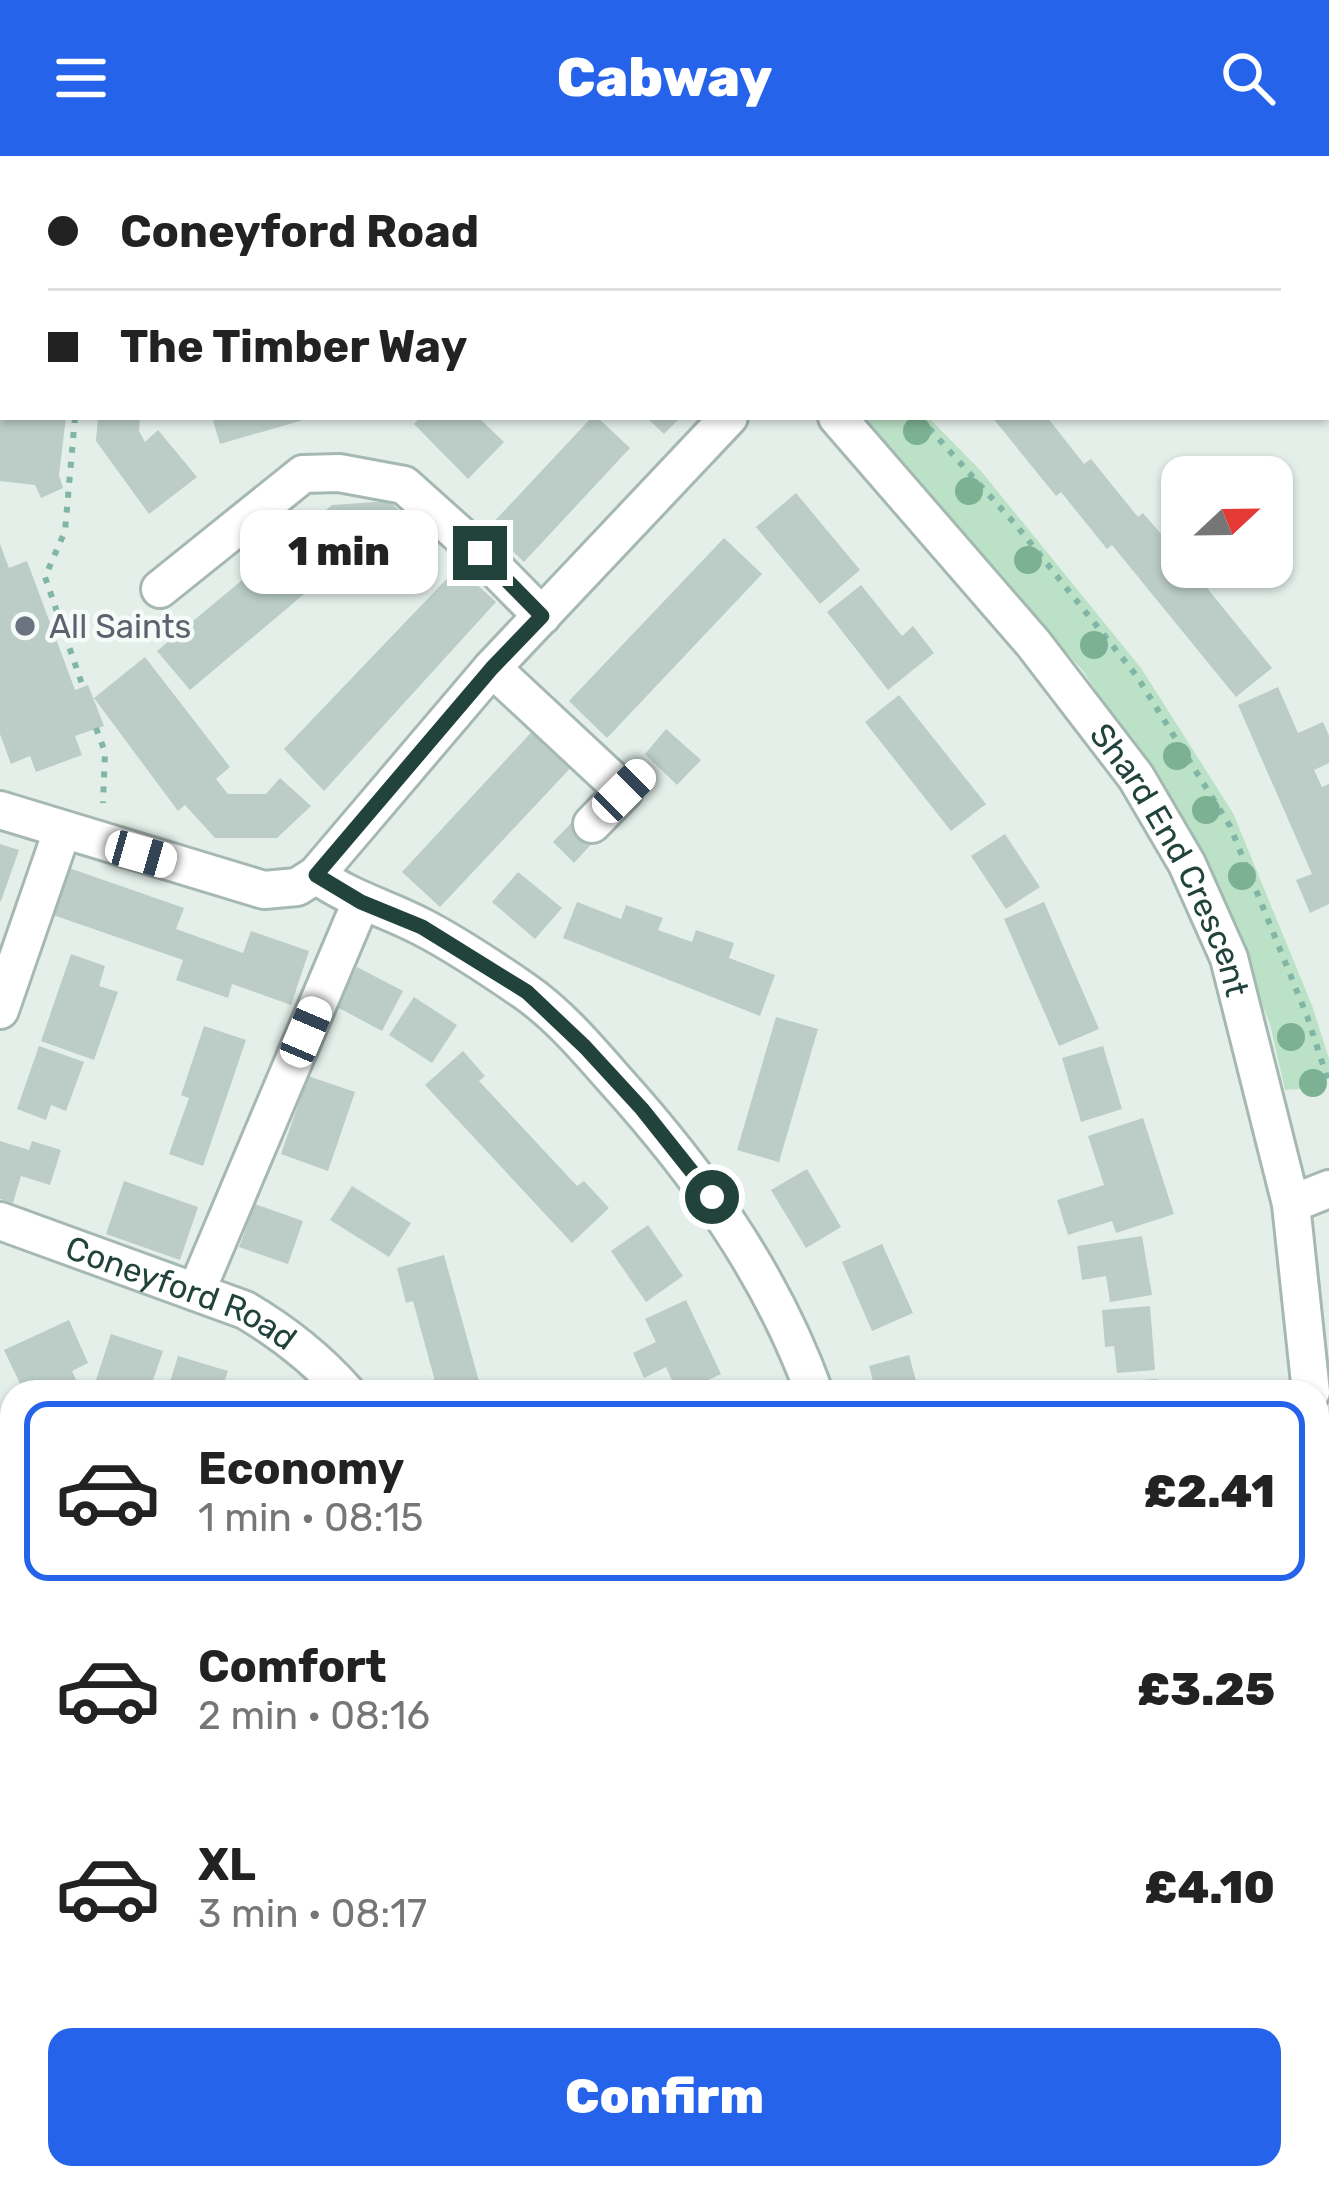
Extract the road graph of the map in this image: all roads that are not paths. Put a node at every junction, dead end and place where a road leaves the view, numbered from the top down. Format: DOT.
graph roads {
  1 [pos="726,420"];
  2 [pos="840,420"];
  3 [pos="160,589"];
  4 [pos="542,616"];
  5 [pos="492,668"];
  6 [pos="0,810"];
  7 [pos="592,824"];
  8 [pos="62,831"];
  9 [pos="316,875"];
  10 [pos="361,902"];
  11 [pos="0,1010"];
  12 [pos="1329,1190"];
  13 [pos="1291,1204"];
  14 [pos="0,1221"];
  15 [pos="196,1292"];
  16 [pos="336,1380"];
  17 [pos="809,1380"];
  18 [pos="1310,1380"];
  1 -- 4 [label="street"];
  2 -- 13 [label="street, Shard End Crescent"];
  3 -- 4 [label="street"];
  4 -- 5 [label="street"];
  5 -- 7 [label="street"];
  5 -- 9 [label="street"];
  6 -- 8 [label="street"];
  8 -- 9 [label="street"];
  8 -- 11 [label="street"];
  9 -- 10 [label="street"];
  10 -- 15 [label="street"];
  10 -- 17 [label="street"];
  12 -- 13 [label="street"];
  13 -- 18 [label="street, Shard End Crescent"];
  14 -- 15 [label="street, Coneyford Road"];
  15 -- 16 [label="street, Coneyford Road"];
}
